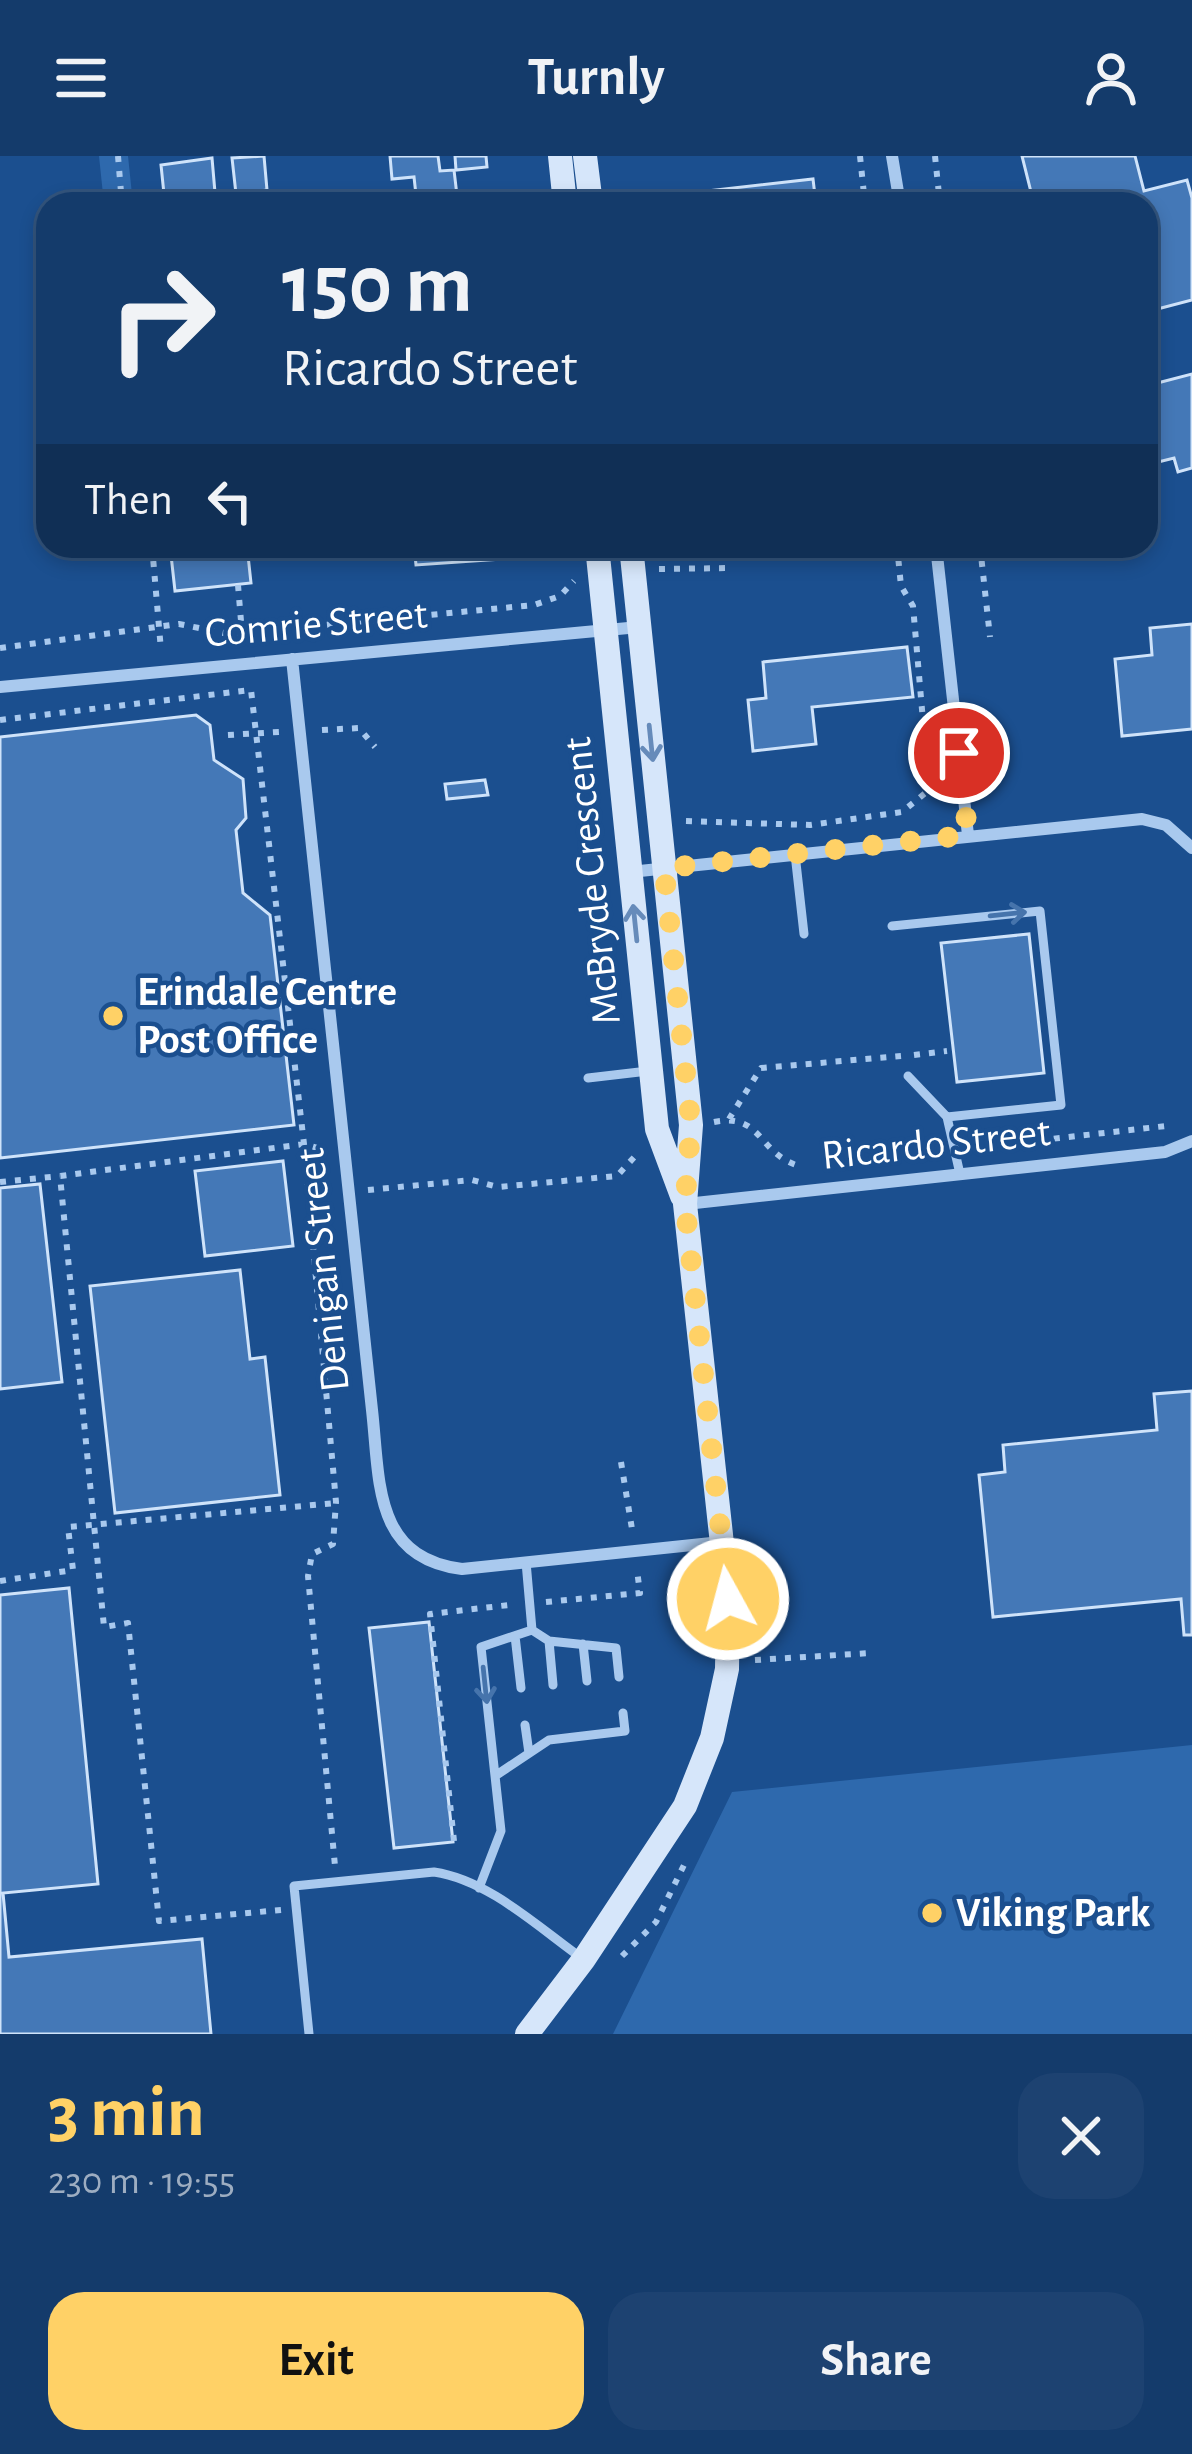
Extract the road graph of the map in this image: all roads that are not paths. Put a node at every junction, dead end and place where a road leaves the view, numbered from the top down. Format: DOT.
graph roads {
  1 [pos="560,156"];
  2 [pos="585,156"];
  3 [pos="892,156"];
  4 [pos="564,192"];
  5 [pos="590,192"];
  6 [pos="898,192"];
  7 [pos="598,558"];
  8 [pos="632,558"];
  9 [pos="937,558"];
  10 [pos="639,626"];
  11 [pos="605,630"];
  12 [pos="292,659"];
  13 [pos="0,687"];
  14 [pos="968,835"];
  15 [pos="1192,848"];
  16 [pos="795,854"];
  17 [pos="664,868"];
  18 [pos="630,872"];
  19 [pos="892,926"];
  20 [pos="804,934"];
  21 [pos="650,1071"];
  22 [pos="908,1076"];
  23 [pos="588,1078"];
  24 [pos="946,1117"];
  25 [pos="1192,1142"];
  26 [pos="960,1174"];
  27 [pos="685,1204"];
  28 [pos="721,1542"];
  29 [pos="526,1562"];
  30 [pos="532,1630"];
  31 [pos="515,1636"];
  32 [pos="549,1641"];
  33 [pos="583,1644"];
  34 [pos="620,1677"];
  35 [pos="587,1681"];
  36 [pos="554,1684"];
  37 [pos="521,1688"];
  38 [pos="623,1714"];
  39 [pos="591,1717"];
  40 [pos="525,1725"];
  41 [pos="593,1735"];
  42 [pos="529,1754"];
  43 [pos="495,1776"];
  44 [pos="479,1888"];
  45 [pos="584,1960"];
  46 [pos="309,2034"];
  47 [pos="527,2034"];
  1 -- 4 [label="street"];
  2 -- 5 [label="street"];
  3 -- 6 [label="street"];
  7 -- 11 [label="street, McBryde Crescent"];
  8 -- 10 [label="street, McBryde Crescent"];
  9 -- 14 [label="street"];
  10 -- 11 [label="street, Comrie Street"];
  10 -- 17 [label="street, McBryde Crescent, one-way"];
  11 -- 12 [label="street, Comrie Street"];
  11 -- 18 [label="street, McBryde Crescent"];
  12 -- 13 [label="street, Comrie Street"];
  12 -- 29 [label="street, Denigan Street"];
  14 -- 15 [label="street"];
  14 -- 16 [label="street"];
  16 -- 17 [label="street"];
  16 -- 20 [label="lane"];
  17 -- 18 [label="street"];
  17 -- 27 [label="street, McBryde Crescent"];
  21 -- 18 [label="street, McBryde Crescent, one-way"];
  19 -- 24 [label="lane, one-way"];
  21 -- 23 [label="lane"];
  21 -- 27 [label="street, McBryde Crescent"];
  22 -- 24 [label="lane"];
  24 -- 26 [label="lane"];
  25 -- 26 [label="street, Ricardo Street"];
  26 -- 27 [label="street, Ricardo Street"];
  27 -- 28 [label="street, McBryde Crescent"];
  28 -- 29 [label="street, Denigan Street"];
  28 -- 45 [label="street, McBryde Crescent"];
  29 -- 30 [label="lane"];
  30 -- 31 [label="lane"];
  30 -- 32 [label="lane"];
  31 -- 37 [label="lane"];
  31 -- 43 [label="lane, one-way"];
  32 -- 33 [label="lane"];
  32 -- 36 [label="lane"];
  33 -- 34 [label="lane"];
  33 -- 35 [label="lane"];
  38 -- 41 [label="lane"];
  39 -- 41 [label="lane"];
  40 -- 42 [label="lane"];
  41 -- 42 [label="lane"];
  42 -- 43 [label="lane"];
  43 -- 44 [label="lane"];
  44 -- 45 [label="lane"];
  44 -- 46 [label="lane"];
  45 -- 47 [label="street, McBryde Crescent"];
}
